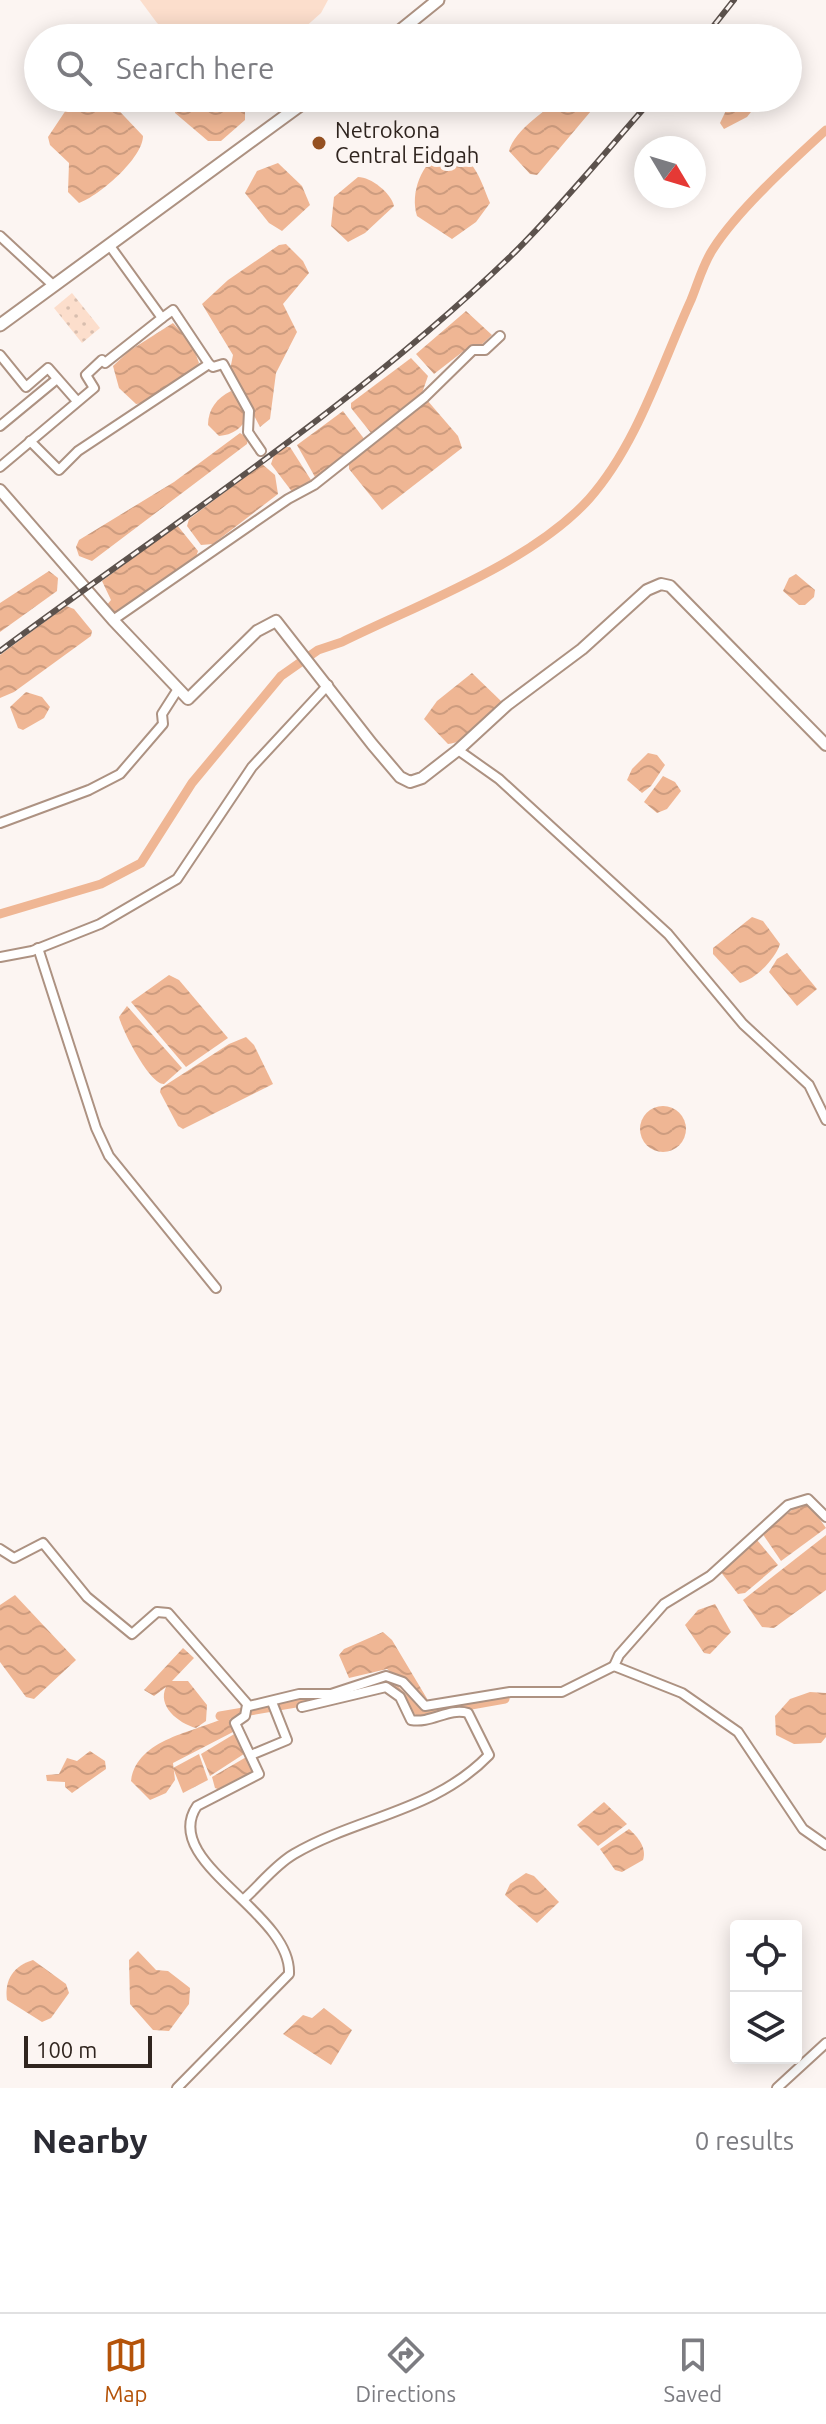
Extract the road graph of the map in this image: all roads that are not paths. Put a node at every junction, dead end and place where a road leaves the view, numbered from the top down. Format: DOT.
graph roads {
  1 [pos="438,0"];
  2 [pos="408,24"];
  3 [pos="291,112"];
  4 [pos="0,236"];
  5 [pos="110,246"];
  6 [pos="54,286"];
  7 [pos="162,318"];
  8 [pos="0,325"];
  9 [pos="500,336"];
  10 [pos="0,355"];
  11 [pos="209,364"];
  12 [pos="57,379"];
  13 [pos="77,401"];
  14 [pos="0,426"];
  15 [pos="30,441"];
  16 [pos="261,451"];
  17 [pos="0,467"];
  18 [pos="0,490"];
  19 [pos="113,620"];
  20 [pos="326,682"];
  21 [pos="178,689"];
  22 [pos="826,745"];
  23 [pos="458,750"];
  24 [pos="0,823"];
  25 [pos="38,948"];
  26 [pos="0,957"];
  27 [pos="826,1120"];
  28 [pos="216,1288"];
  29 [pos="826,1517"];
  30 [pos="0,1549"];
  31 [pos="614,1666"];
  32 [pos="272,1702"];
  33 [pos="247,1705"];
  34 [pos="302,1707"];
  35 [pos="251,1755"];
  36 [pos="826,1845"];
  37 [pos="244,1899"];
  38 [pos="826,2043"];
  39 [pos="177,2088"];
  40 [pos="777,2088"];
  1 -- 2 [label="main road"];
  3 -- 5 [label="main road"];
  4 -- 6 [label="street"];
  5 -- 6 [label="main road"];
  5 -- 7 [label="street"];
  6 -- 8 [label="main road"];
  7 -- 11 [label="street"];
  7 -- 13 [label="street"];
  9 -- 19 [label="street"];
  10 -- 12 [label="street"];
  11 -- 15 [label="street"];
  11 -- 16 [label="street"];
  12 -- 13 [label="street"];
  12 -- 14 [label="street"];
  13 -- 15 [label="street"];
  15 -- 17 [label="street"];
  18 -- 19 [label="street"];
  19 -- 21 [label="street"];
  20 -- 21 [label="street"];
  20 -- 23 [label="street"];
  20 -- 25 [label="street"];
  21 -- 24 [label="street"];
  22 -- 23 [label="street"];
  23 -- 27 [label="street"];
  25 -- 26 [label="street"];
  25 -- 28 [label="street"];
  29 -- 31 [label="street"];
  30 -- 33 [label="street"];
  31 -- 32 [label="street"];
  31 -- 36 [label="street"];
  32 -- 33 [label="street"];
  32 -- 35 [label="street"];
  33 -- 35 [label="street"];
  34 -- 37 [label="street"];
  35 -- 37 [label="street"];
  37 -- 39 [label="street"];
  38 -- 40 [label="street"];
}
